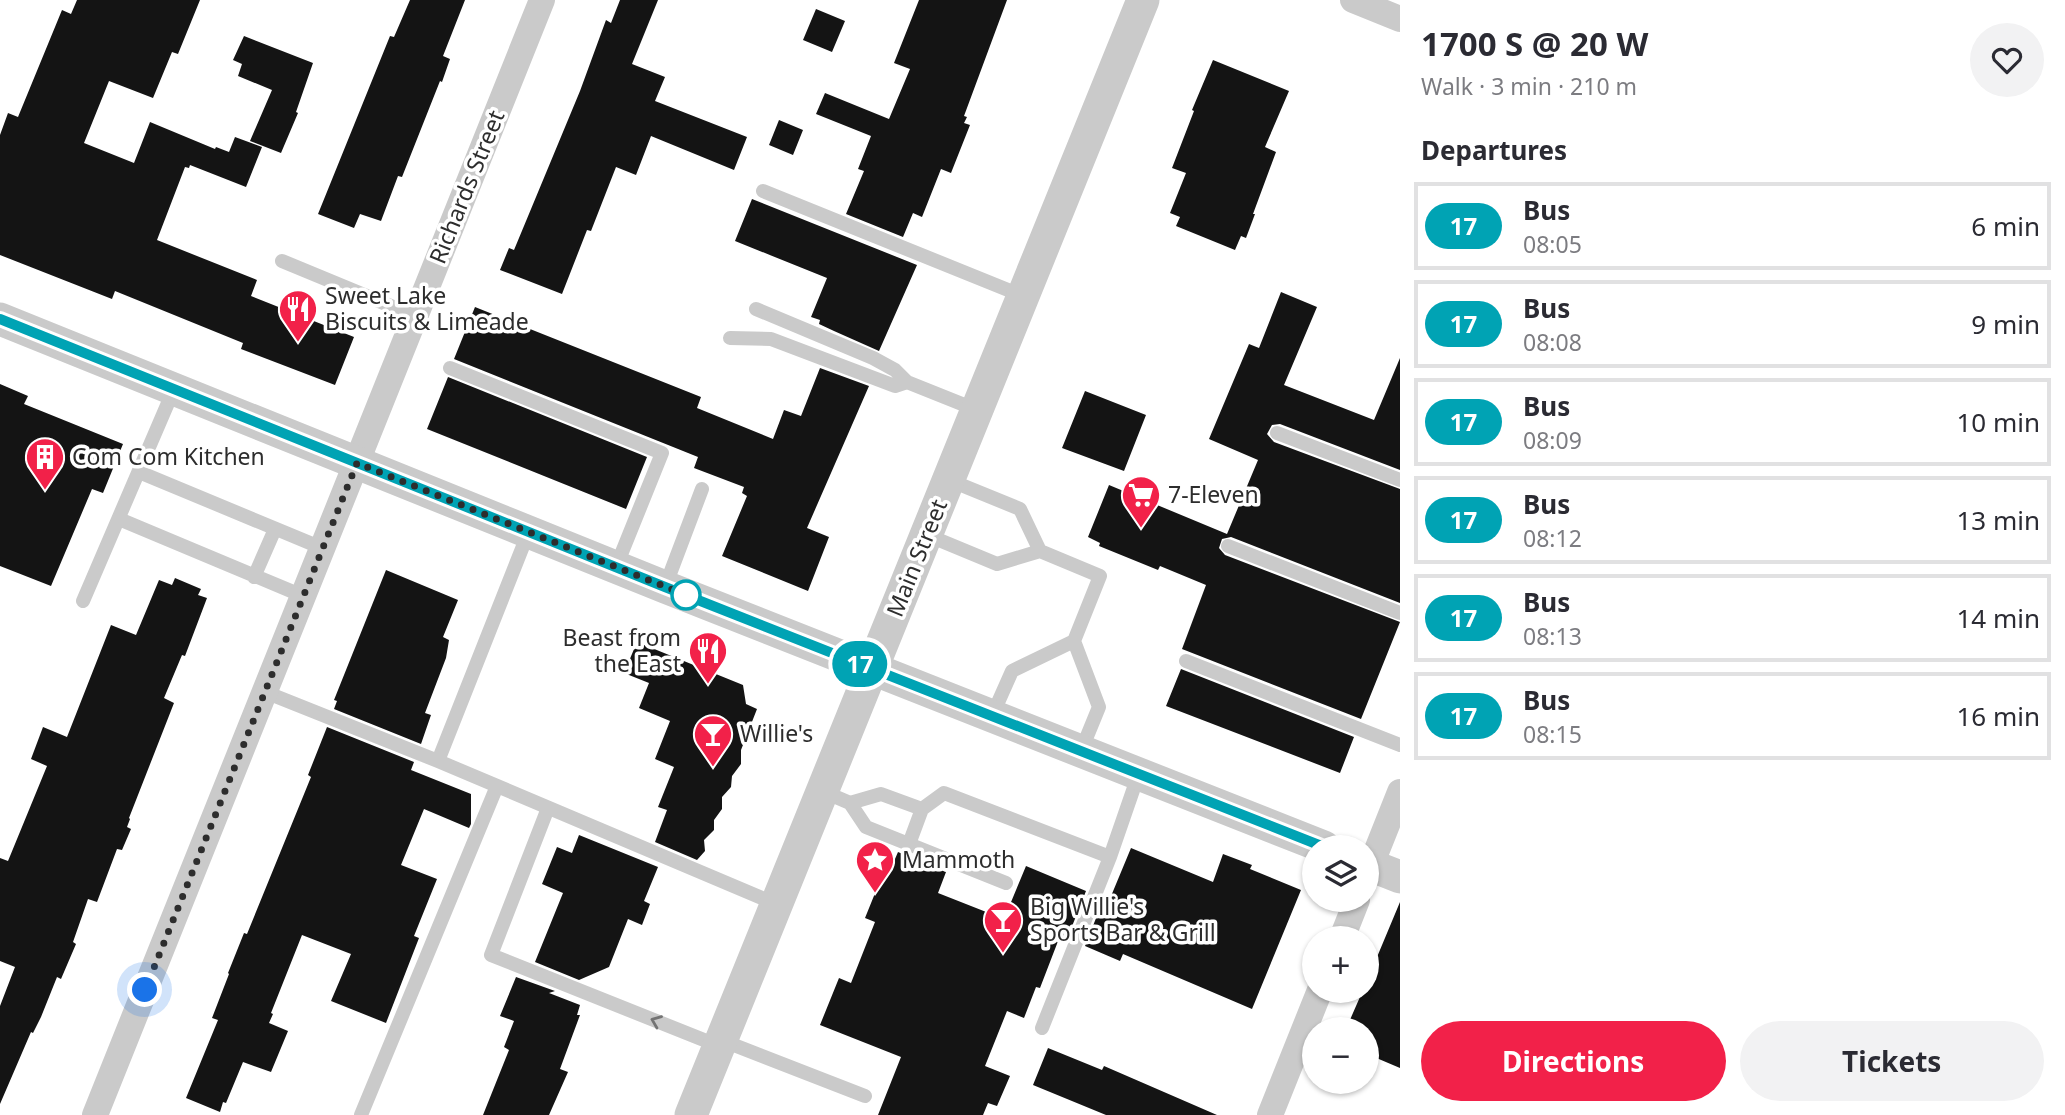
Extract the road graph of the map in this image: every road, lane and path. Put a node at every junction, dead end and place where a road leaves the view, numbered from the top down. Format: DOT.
graph roads {
  1 [pos="542,0"];
  2 [pos="1143,0"];
  3 [pos="1355,0"];
  4 [pos="1400,19"];
  5 [pos="763,191"];
  6 [pos="282,261"];
  7 [pos="1023,296"];
  8 [pos="756,309"];
  9 [pos="415,316"];
  10 [pos="0,319"];
  11 [pos="730,338"];
  12 [pos="450,368"];
  13 [pos="907,382"];
  14 [pos="174,389"];
  15 [pos="977,410"];
  16 [pos="1278,433"];
  17 [pos="357,463"];
  18 [pos="139,472"];
  19 [pos="949,480"];
  20 [pos="1400,480"];
  21 [pos="702,489"];
  22 [pos="119,519"];
  23 [pos="275,529"];
  24 [pos="529,531"];
  25 [pos="927,535"];
  26 [pos="1228,546"];
  27 [pos="322,548"];
  28 [pos="1040,551"];
  29 [pos="616,567"];
  30 [pos="254,577"];
  31 [pos="665,587"];
  32 [pos="303,596"];
  33 [pos="83,601"];
  34 [pos="1400,613"];
  35 [pos="1074,641"];
  36 [pos="1186,661"];
  37 [pos="872,668"];
  38 [pos="265,692"];
  39 [pos="992,716"];
  40 [pos="1400,745"];
  41 [pos="1082,751"];
  42 [pos="438,761"];
  43 [pos="1139,773"];
  44 [pos="497,786"];
  45 [pos="1400,792"];
  46 [pos="836,797"];
  47 [pos="548,808"];
  48 [pos="922,809"];
  49 [pos="1302,838"];
  50 [pos="909,844"];
  51 [pos="1110,856"];
  52 [pos="1379,860"];
  53 [pos="1006,883"];
  54 [pos="776,904"];
  55 [pos="1315,1003"];
  56 [pos="1041,1028"];
  57 [pos="720,1043"];
  58 [pos="865,1096"];
  59 [pos="95,1115"];
  60 [pos="360,1115"];
  61 [pos="691,1115"];
  62 [pos="1270,1115"];
  1 -- 9 [label="street, Richards Street"];
  2 -- 7 [label="street, Main Street"];
  3 -- 4 [label="street"];
  5 -- 7 [label="lane"];
  6 -- 9 [label="lane"];
  7 -- 15 [label="street, Main Street"];
  8 -- 13 [label="lane"];
  9 -- 17 [label="street, Richards Street"];
  10 -- 14 [label="street"];
  11 -- 13 [label="lane"];
  12 -- 29 [label="lane"];
  13 -- 15 [label="lane"];
  14 -- 17 [label="street"];
  14 -- 18 [label="lane"];
  15 -- 19 [label="street, Main Street"];
  16 -- 20 [label="lane"];
  17 -- 24 [label="street"];
  17 -- 27 [label="street, Richards Street"];
  18 -- 22 [label="lane"];
  18 -- 23 [label="lane"];
  19 -- 25 [label="street, Main Street"];
  19 -- 28 [label="lane"];
  21 -- 31 [label="lane"];
  22 -- 30 [label="lane"];
  22 -- 33 [label="lane"];
  23 -- 27 [label="lane"];
  23 -- 30 [label="lane"];
  24 -- 29 [label="street"];
  24 -- 42 [label="lane"];
  25 -- 28 [label="lane"];
  25 -- 37 [label="street, Main Street"];
  26 -- 34 [label="lane"];
  27 -- 32 [label="street, Richards Street"];
  28 -- 35 [label="lane"];
  29 -- 31 [label="street"];
  30 -- 32 [label="lane"];
  31 -- 37 [label="street"];
  32 -- 38 [label="street, Richards Street"];
  35 -- 39 [label="lane"];
  35 -- 41 [label="lane"];
  36 -- 40 [label="lane"];
  37 -- 39 [label="street"];
  37 -- 46 [label="street, Main Street"];
  38 -- 42 [label="lane"];
  38 -- 59 [label="street, Richards Street"];
  39 -- 41 [label="street"];
  41 -- 43 [label="street"];
  42 -- 44 [label="lane"];
  43 -- 49 [label="street"];
  43 -- 51 [label="lane"];
  44 -- 47 [label="lane"];
  44 -- 60 [label="lane"];
  45 -- 52 [label="street"];
  46 -- 48 [label="lane"];
  46 -- 50 [label="lane"];
  46 -- 54 [label="street, Main Street"];
  47 -- 54 [label="lane"];
  57 -- 47 [label="lane, one-way"];
  48 -- 50 [label="lane"];
  48 -- 51 [label="lane"];
  50 -- 53 [label="lane"];
  51 -- 56 [label="lane"];
  54 -- 57 [label="street, Main Street"];
  55 -- 62 [label="street"];
  57 -- 58 [label="lane"];
  57 -- 61 [label="street, Main Street"];
}
